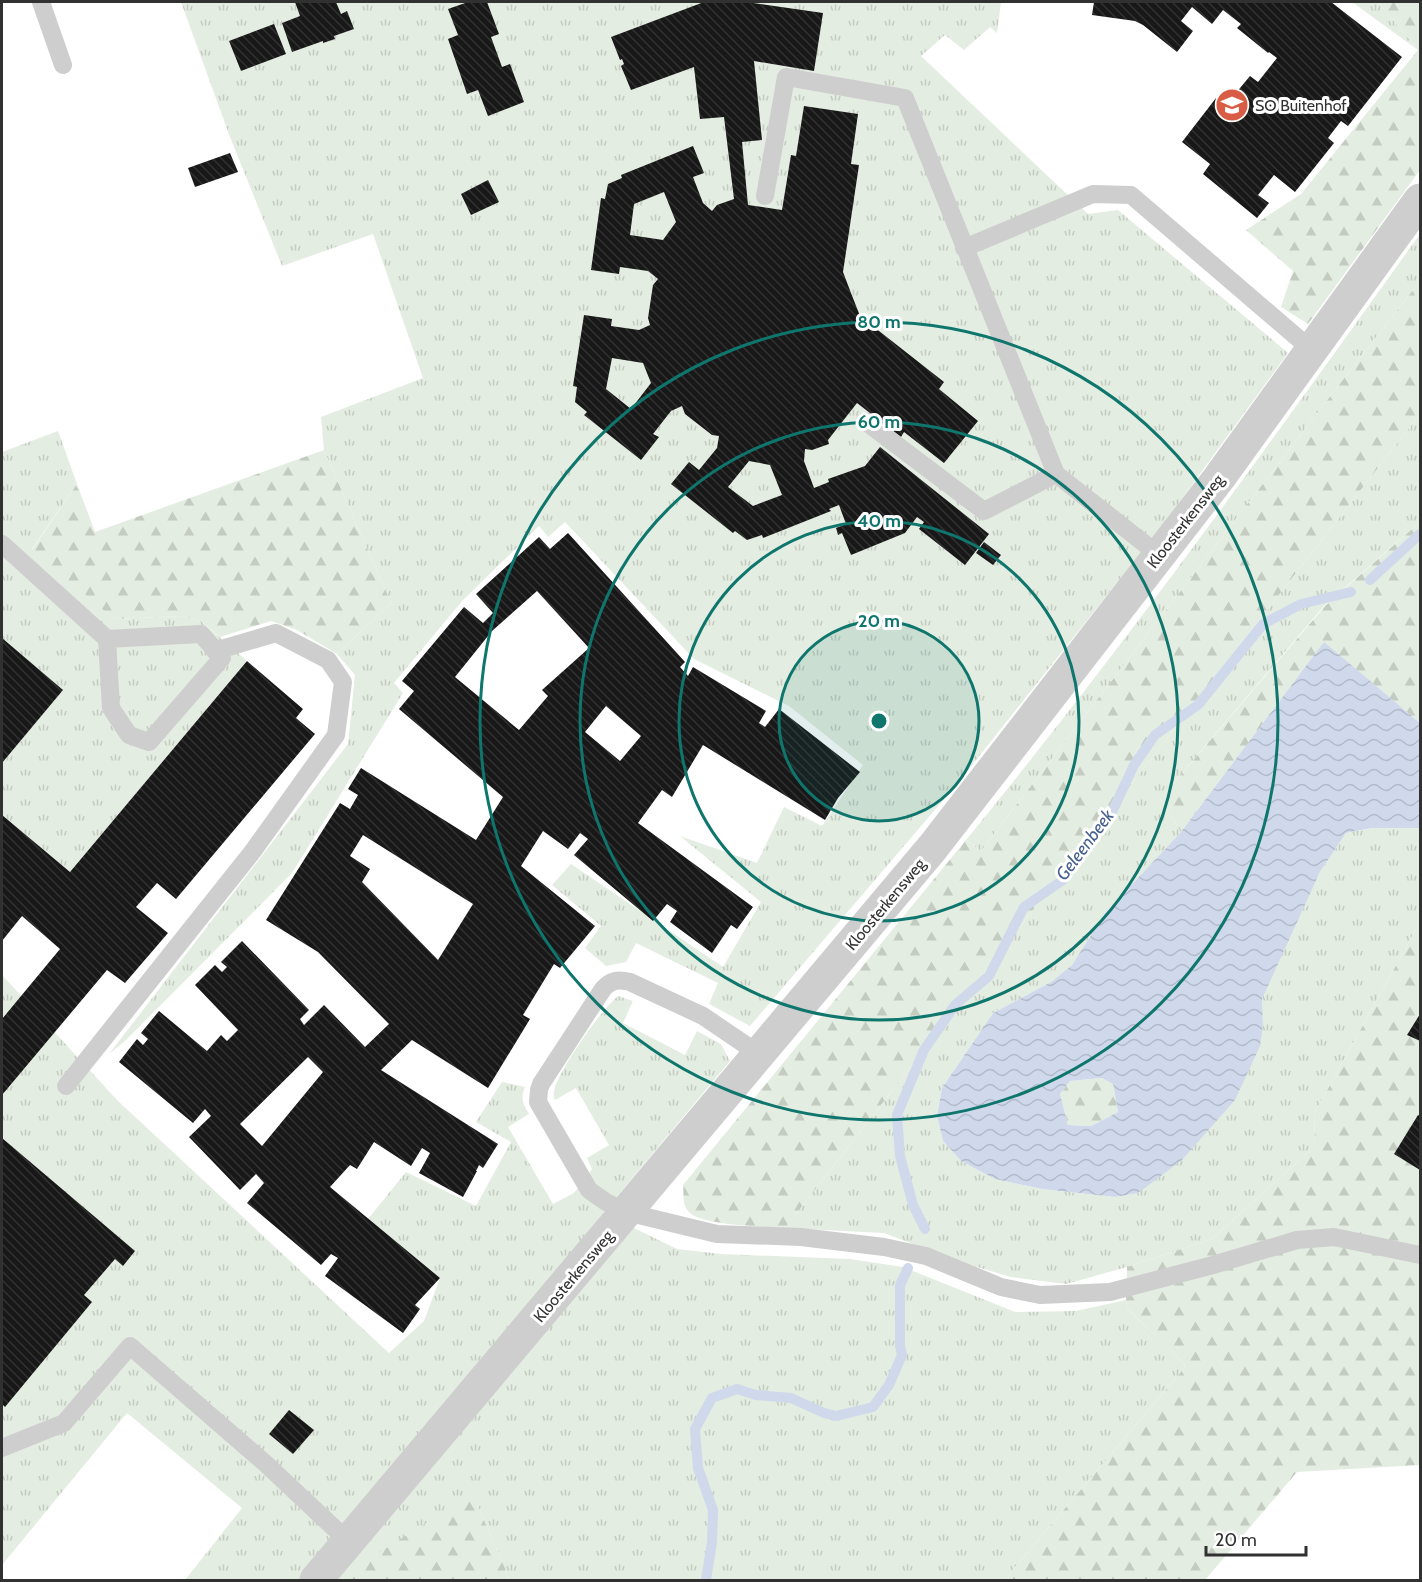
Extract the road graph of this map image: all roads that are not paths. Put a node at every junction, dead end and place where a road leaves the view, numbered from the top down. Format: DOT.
graph roads {
  1 [pos="41,2"];
  2 [pos="63,65"];
  3 [pos="765,196"];
  4 [pos="1420,200"];
  5 [pos="964,248"];
  6 [pos="1312,351"];
  7 [pos="865,421"];
  8 [pos="1056,474"];
  9 [pos="2,544"];
  10 [pos="1159,555"];
  11 [pos="107,639"];
  12 [pos="215,651"];
  13 [pos="759,1054"];
  14 [pos="66,1086"];
  15 [pos="626,1212"];
  16 [pos="1420,1255"];
  17 [pos="2,1448"];
  18 [pos="348,1541"];
  19 [pos="316,1581"];
  1 -- 2 [label="lane"];
  3 -- 5 [label="lane"];
  4 -- 6 [label="street, Kloosterkensweg"];
  5 -- 6 [label="lane"];
  5 -- 8 [label="lane"];
  6 -- 10 [label="street, Kloosterkensweg"];
  7 -- 8 [label="lane"];
  8 -- 10 [label="lane"];
  9 -- 11 [label="lane"];
  10 -- 13 [label="street, Kloosterkensweg"];
  11 -- 12 [label="lane"];
  11 -- 12 [label="lane"];
  12 -- 14 [label="lane"];
  13 -- 15 [label="street, Kloosterkensweg"];
  13 -- 15 [label="lane"];
  15 -- 16 [label="lane"];
  15 -- 18 [label="street, Kloosterkensweg"];
  17 -- 18 [label="lane"];
  18 -- 19 [label="street, Kloosterkensweg"];
}
